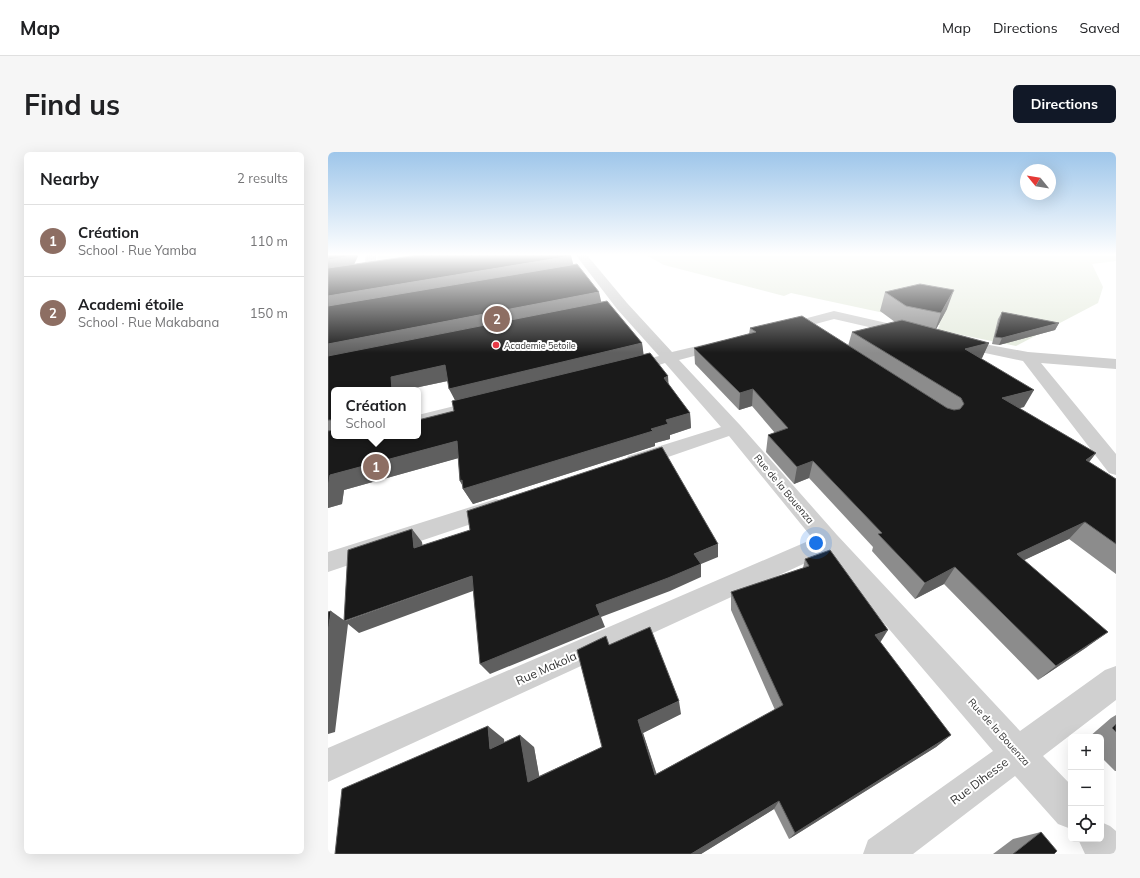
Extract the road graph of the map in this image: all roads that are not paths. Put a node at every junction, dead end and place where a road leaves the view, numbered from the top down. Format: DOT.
graph roads {
  1 [pos="600,287"];
  2 [pos="801,324"];
  3 [pos="772,331"];
  4 [pos="919,335"];
  5 [pos="821,337"];
  6 [pos="941,340"];
  7 [pos="735,341"];
  8 [pos="1028,357"];
  9 [pos="668,358"];
  10 [pos="1116,364"];
  11 [pos="638,366"];
  12 [pos="501,399"];
  13 [pos="421,419"];
  14 [pos="733,429"];
  15 [pos="613,468"];
  16 [pos="1116,468"];
  17 [pos="515,500"];
  18 [pos="829,542"];
  19 [pos="328,562"];
  20 [pos="1116,681"];
  21 [pos="1017,753"];
  22 [pos="328,765"];
  23 [pos="1068,808"];
  24 [pos="1100,842"];
  25 [pos="882,854"];
  26 [pos="1111,854"];
  1 -- 9 [label="street, Rue de la Bouenza"];
  2 -- 3 [label="street"];
  2 -- 4 [label="street"];
  2 -- 5 [label="street"];
  6 -- 8 [label="street"];
  7 -- 9 [label="street"];
  8 -- 10 [label="street"];
  8 -- 16 [label="street"];
  9 -- 11 [label="street"];
  9 -- 14 [label="street, Rue de la Bouenza"];
  12 -- 13 [label="street"];
  14 -- 15 [label="street"];
  14 -- 18 [label="street, Rue de la Bouenza"];
  17 -- 19 [label="street"];
  18 -- 21 [label="street, Rue de la Bouenza"];
  18 -- 22 [label="street, Rue Makola"];
  20 -- 21 [label="street, Rue Dihesse"];
  21 -- 23 [label="street, Rue de la Bouenza"];
  21 -- 25 [label="street, Rue Dihesse"];
  24 -- 26 [label="street"];
}
